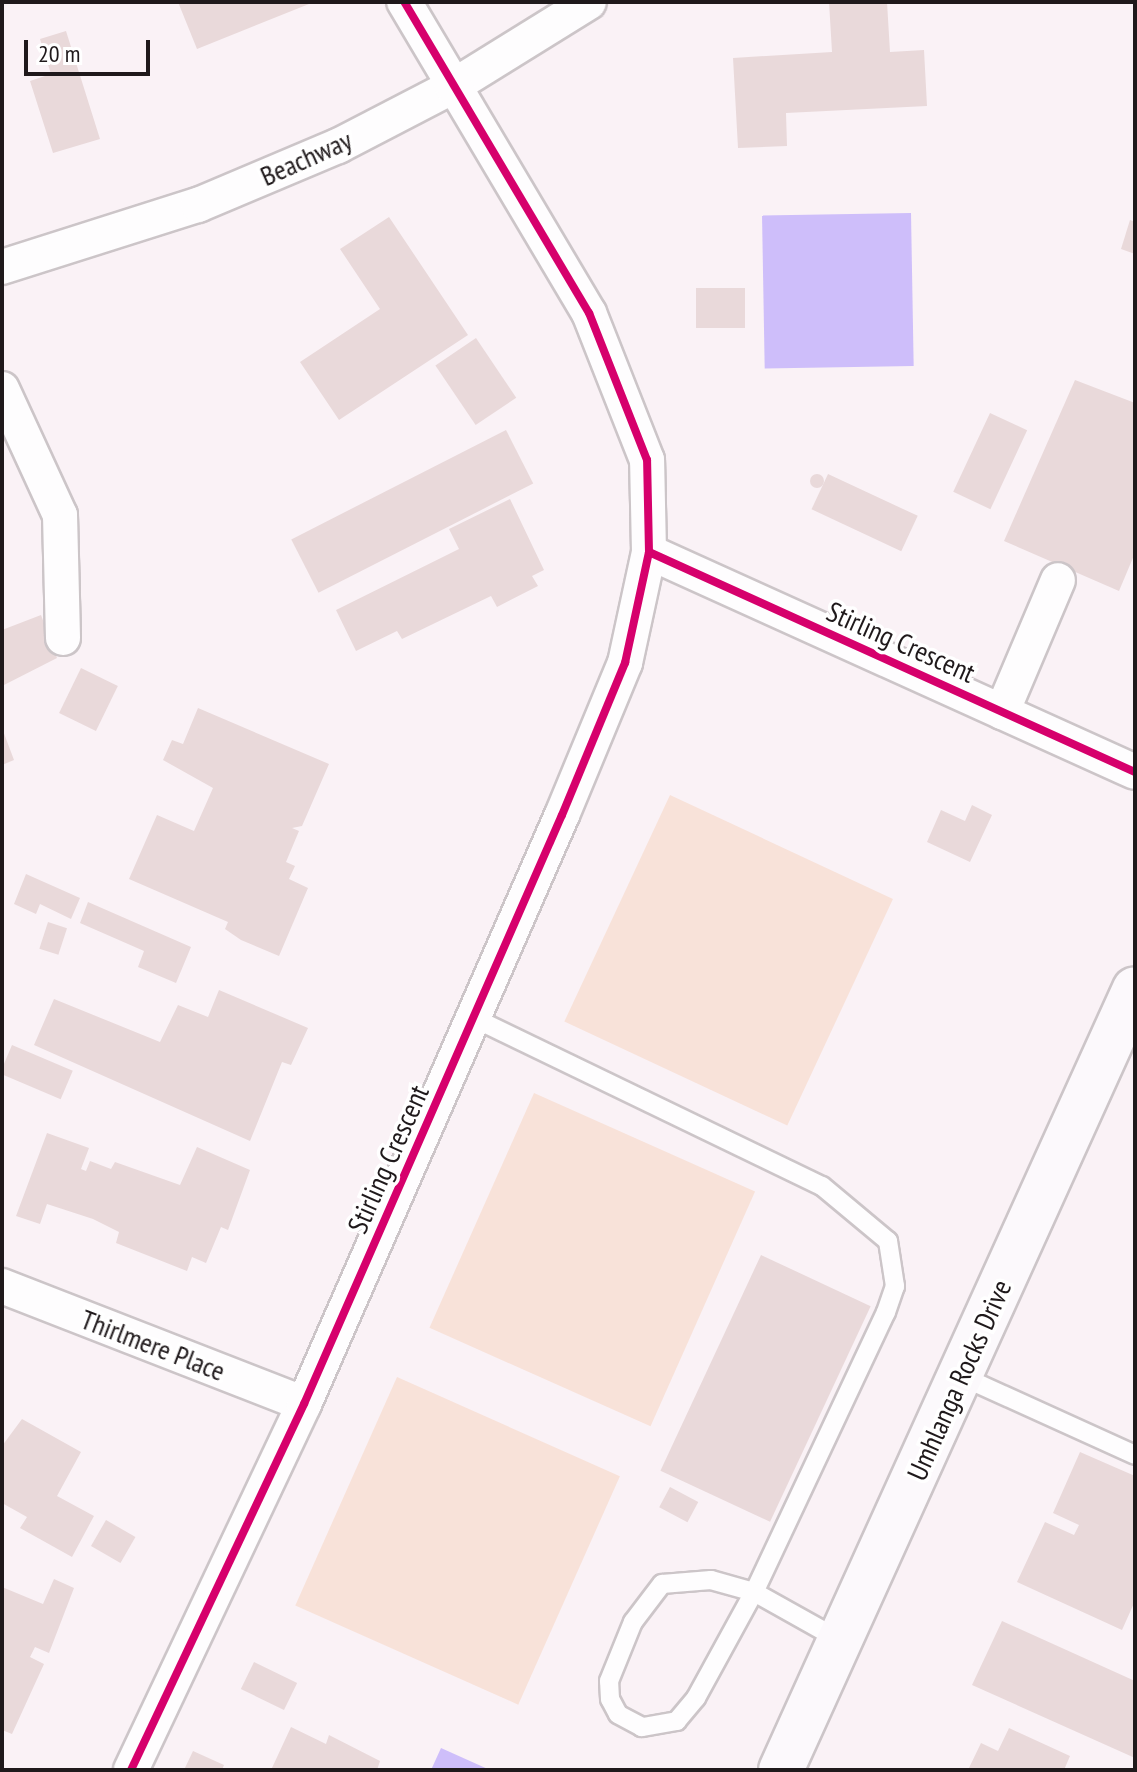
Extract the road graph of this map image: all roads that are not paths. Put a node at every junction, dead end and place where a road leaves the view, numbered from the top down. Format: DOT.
graph roads {
  1 [pos="404,2"];
  2 [pos="589,2"];
  3 [pos="452,87"];
  4 [pos="2,267"];
  5 [pos="2,389"];
  6 [pos="649,552"];
  7 [pos="1058,580"];
  8 [pos="63,638"];
  9 [pos="1002,712"];
  10 [pos="1135,772"];
  11 [pos="1135,989"];
  12 [pos="474,1018"];
  13 [pos="2,1286"];
  14 [pos="961,1376"];
  15 [pos="304,1404"];
  16 [pos="1135,1455"];
  17 [pos="754,1592"];
  18 [pos="840,1640"];
  19 [pos="131,1770"];
  20 [pos="781,1770"];
  1 -- 3 [label="street, Stirling Crescent"];
  2 -- 3 [label="street, Beachway"];
  3 -- 4 [label="street, Beachway"];
  3 -- 6 [label="street, Stirling Crescent"];
  5 -- 8 [label="street"];
  6 -- 9 [label="street, Stirling Crescent"];
  6 -- 12 [label="street, Stirling Crescent"];
  7 -- 9 [label="street"];
  9 -- 10 [label="street, Stirling Crescent"];
  11 -- 14 [label="main road, Umhlanga Rocks Drive"];
  12 -- 15 [label="street, Stirling Crescent"];
  12 -- 17 [label="lane"];
  13 -- 15 [label="street, Thirlmere Place"];
  14 -- 16 [label="lane"];
  14 -- 18 [label="main road, Umhlanga Rocks Drive"];
  15 -- 19 [label="street, Stirling Crescent"];
  17 -- 17 [label="lane"];
  17 -- 18 [label="lane"];
  18 -- 20 [label="main road, Umhlanga Rocks Drive"];
}
